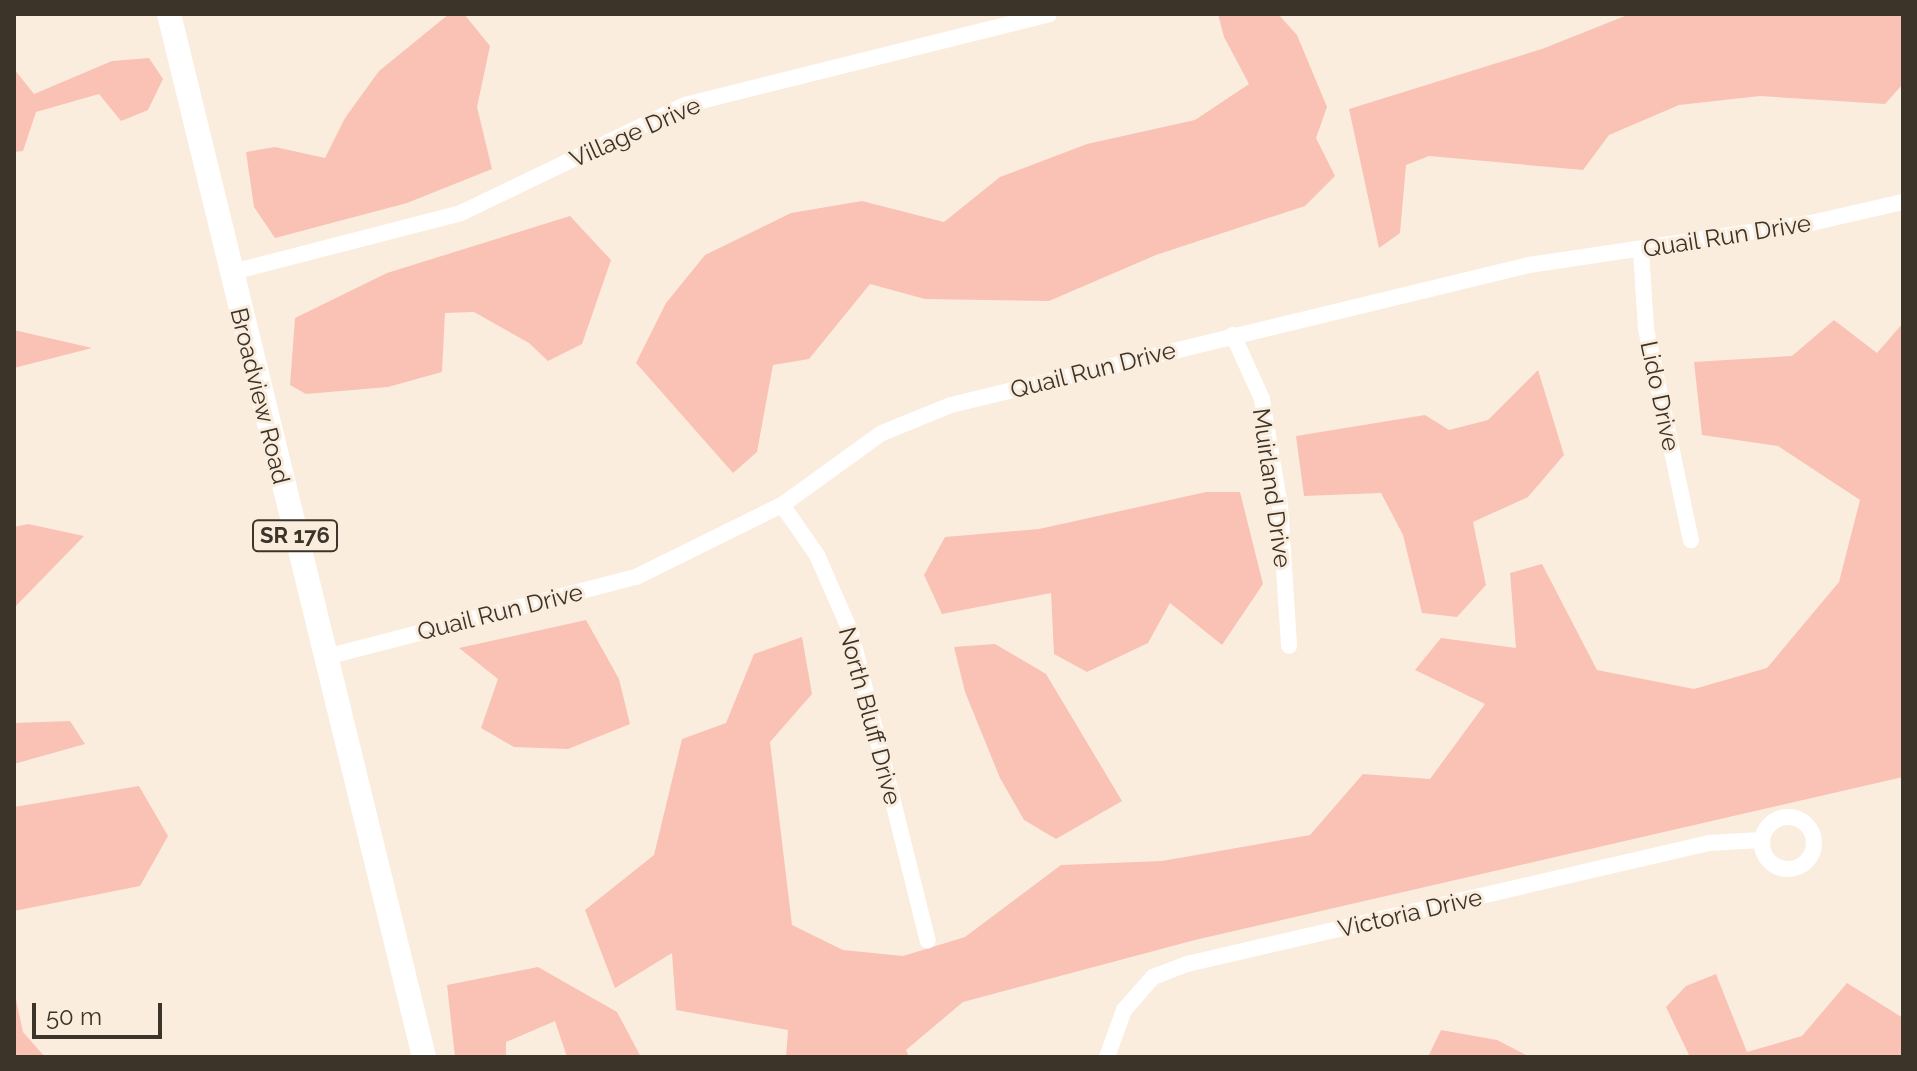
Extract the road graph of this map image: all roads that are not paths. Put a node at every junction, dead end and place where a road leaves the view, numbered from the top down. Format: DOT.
graph roads {
  1 [pos="169,14"];
  2 [pos="1049,14"];
  3 [pos="1903,202"];
  4 [pos="1641,251"];
  5 [pos="229,273"];
  6 [pos="1233,335"];
  7 [pos="782,505"];
  8 [pos="1691,540"];
  9 [pos="1289,646"];
  10 [pos="326,657"];
  11 [pos="1761,840"];
  12 [pos="928,941"];
  13 [pos="424,1057"];
  14 [pos="1107,1057"];
  1 -- 5 [label="main road, Broadview Road / SR 176"];
  2 -- 5 [label="street, Village Drive"];
  3 -- 4 [label="street, Quail Run Drive"];
  4 -- 6 [label="street, Quail Run Drive"];
  4 -- 8 [label="street, Lido Drive"];
  5 -- 10 [label="main road, Broadview Road / SR 176"];
  6 -- 7 [label="street, Quail Run Drive"];
  6 -- 9 [label="street, Muirland Drive"];
  7 -- 10 [label="street, Quail Run Drive"];
  7 -- 12 [label="street, North Bluff Drive"];
  10 -- 13 [label="main road, Broadview Road / SR 176"];
  11 -- 14 [label="street, Victoria Drive"];
}
